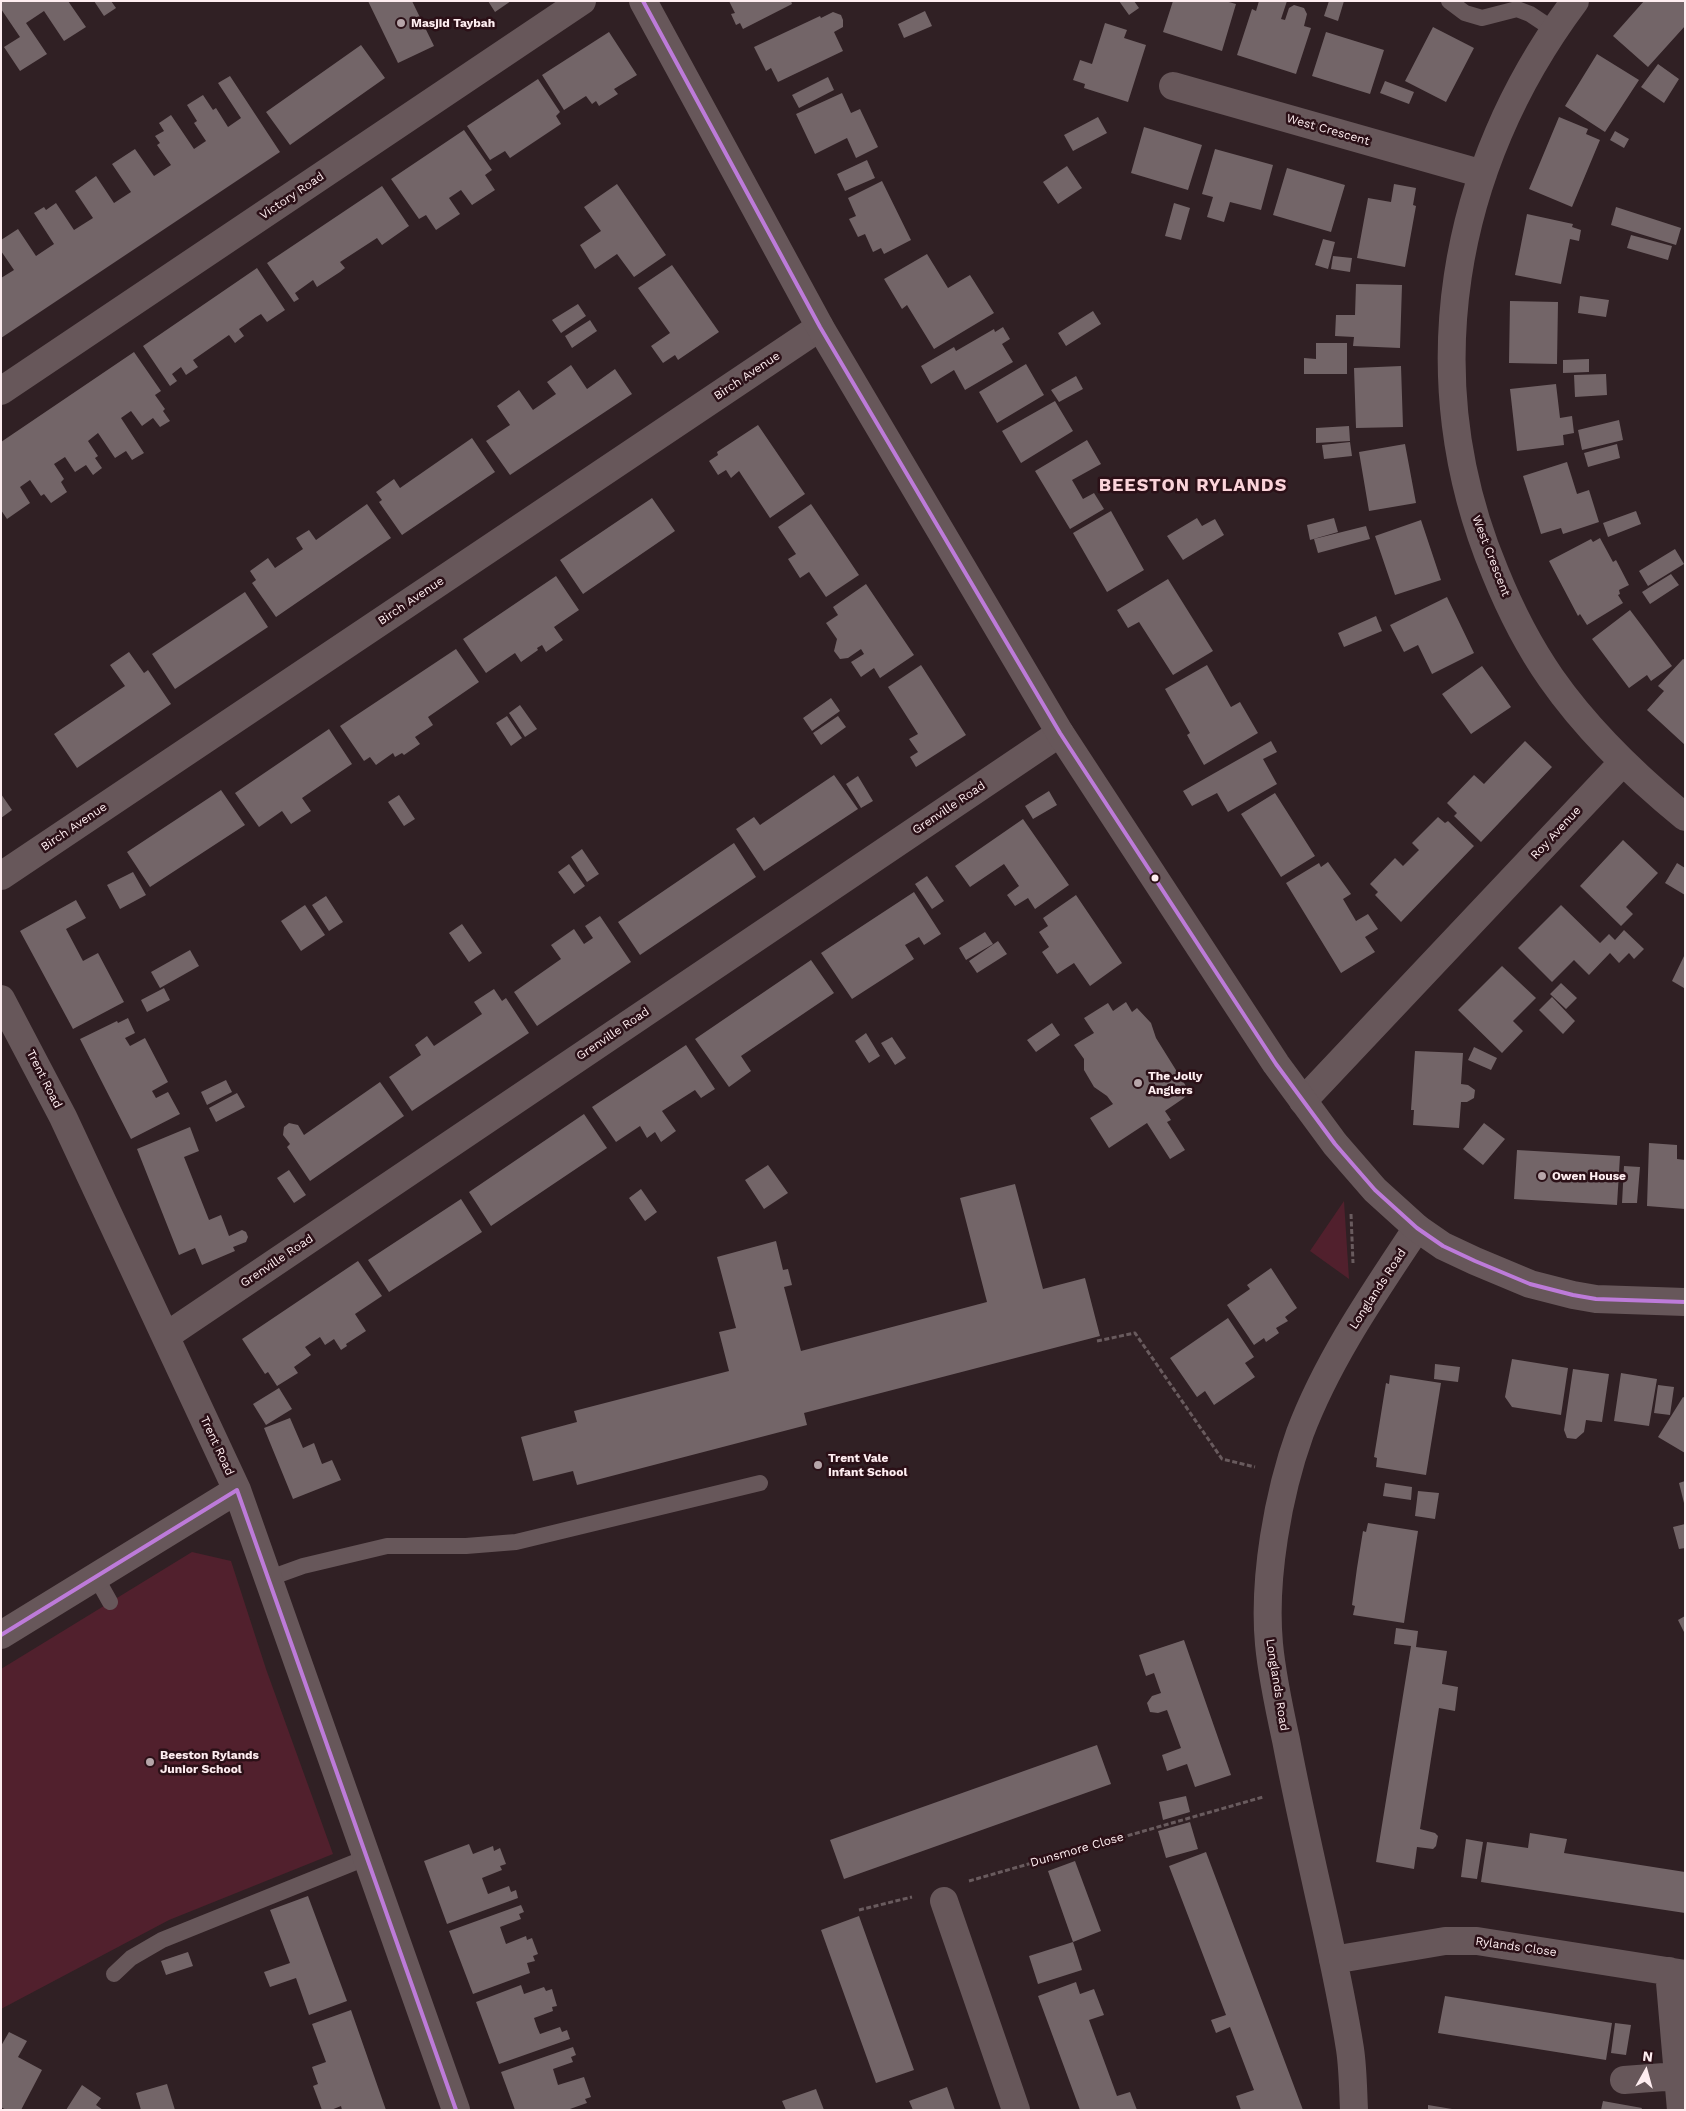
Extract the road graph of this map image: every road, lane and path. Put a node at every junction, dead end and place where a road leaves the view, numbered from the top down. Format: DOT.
graph roads {
  1 [pos="582,1"];
  2 [pos="643,1"];
  3 [pos="1449,1"];
  4 [pos="1575,1"];
  5 [pos="1554,30"];
  6 [pos="1173,86"];
  7 [pos="1482,174"];
  8 [pos="820,327"];
  9 [pos="1,392"];
  10 [pos="1060,733"];
  11 [pos="1623,762"];
  12 [pos="1685,817"];
  13 [pos="1,876"];
  14 [pos="1,999"];
  15 [pos="1303,1100"];
  16 [pos="1350,1162"];
  17 [pos="1418,1228"];
  18 [pos="1353,1266"];
  19 [pos="1685,1302"];
  20 [pos="166,1336"];
  21 [pos="1097,1341"];
  22 [pos="1288,1473"];
  23 [pos="760,1483"];
  24 [pos="237,1490"];
  25 [pos="96,1577"];
  26 [pos="267,1579"];
  27 [pos="110,1602"];
  28 [pos="1,1634"];
  29 [pos="1295,1788"];
  30 [pos="368,1857"];
  31 [pos="952,1892"];
  32 [pos="913,1896"];
  33 [pos="859,1910"];
  34 [pos="1333,1960"];
  35 [pos="1677,1973"];
  36 [pos="114,1974"];
  37 [pos="1678,2076"];
  38 [pos="1624,2080"];
  39 [pos="456,2110"];
  40 [pos="1016,2110"];
  41 [pos="1354,2110"];
  42 [pos="1681,2110"];
  1 -- 9 [label="street, Victory Road"];
  2 -- 8 [label="street"];
  3 -- 5 [label="lane"];
  4 -- 5 [label="street, West Crescent"];
  5 -- 7 [label="street, West Crescent"];
  6 -- 7 [label="street, West Crescent"];
  7 -- 11 [label="street, West Crescent"];
  8 -- 10 [label="street"];
  8 -- 13 [label="street, Birch Avenue"];
  10 -- 15 [label="street"];
  10 -- 20 [label="street, Grenville Road"];
  11 -- 12 [label="street, West Crescent"];
  11 -- 15 [label="street, Roy Avenue"];
  14 -- 20 [label="street, Trent Road"];
  15 -- 16 [label="street"];
  16 -- 17 [label="street"];
  16 -- 18 [label="path"];
  17 -- 19 [label="street"];
  17 -- 22 [label="street, Longlands Road"];
  20 -- 24 [label="street, Trent Road"];
  21 -- 22 [label="path"];
  22 -- 29 [label="street, Longlands Road"];
  23 -- 26 [label="lane"];
  24 -- 25 [label="street"];
  24 -- 26 [label="street, Trent Road"];
  25 -- 27 [label="lane"];
  25 -- 28 [label="street"];
  26 -- 30 [label="street, Trent Road"];
  29 -- 31 [label="path, Dunsmore Close"];
  29 -- 34 [label="street, Longlands Road"];
  30 -- 36 [label="lane"];
  30 -- 39 [label="street, Trent Road"];
  31 -- 40 [label="street"];
  32 -- 33 [label="path"];
  34 -- 35 [label="street, Rylands Close"];
  34 -- 41 [label="street, Longlands Road"];
  35 -- 37 [label="street, Rylands Close"];
  37 -- 38 [label="street"];
  37 -- 42 [label="street, Rylands Close"];
}
